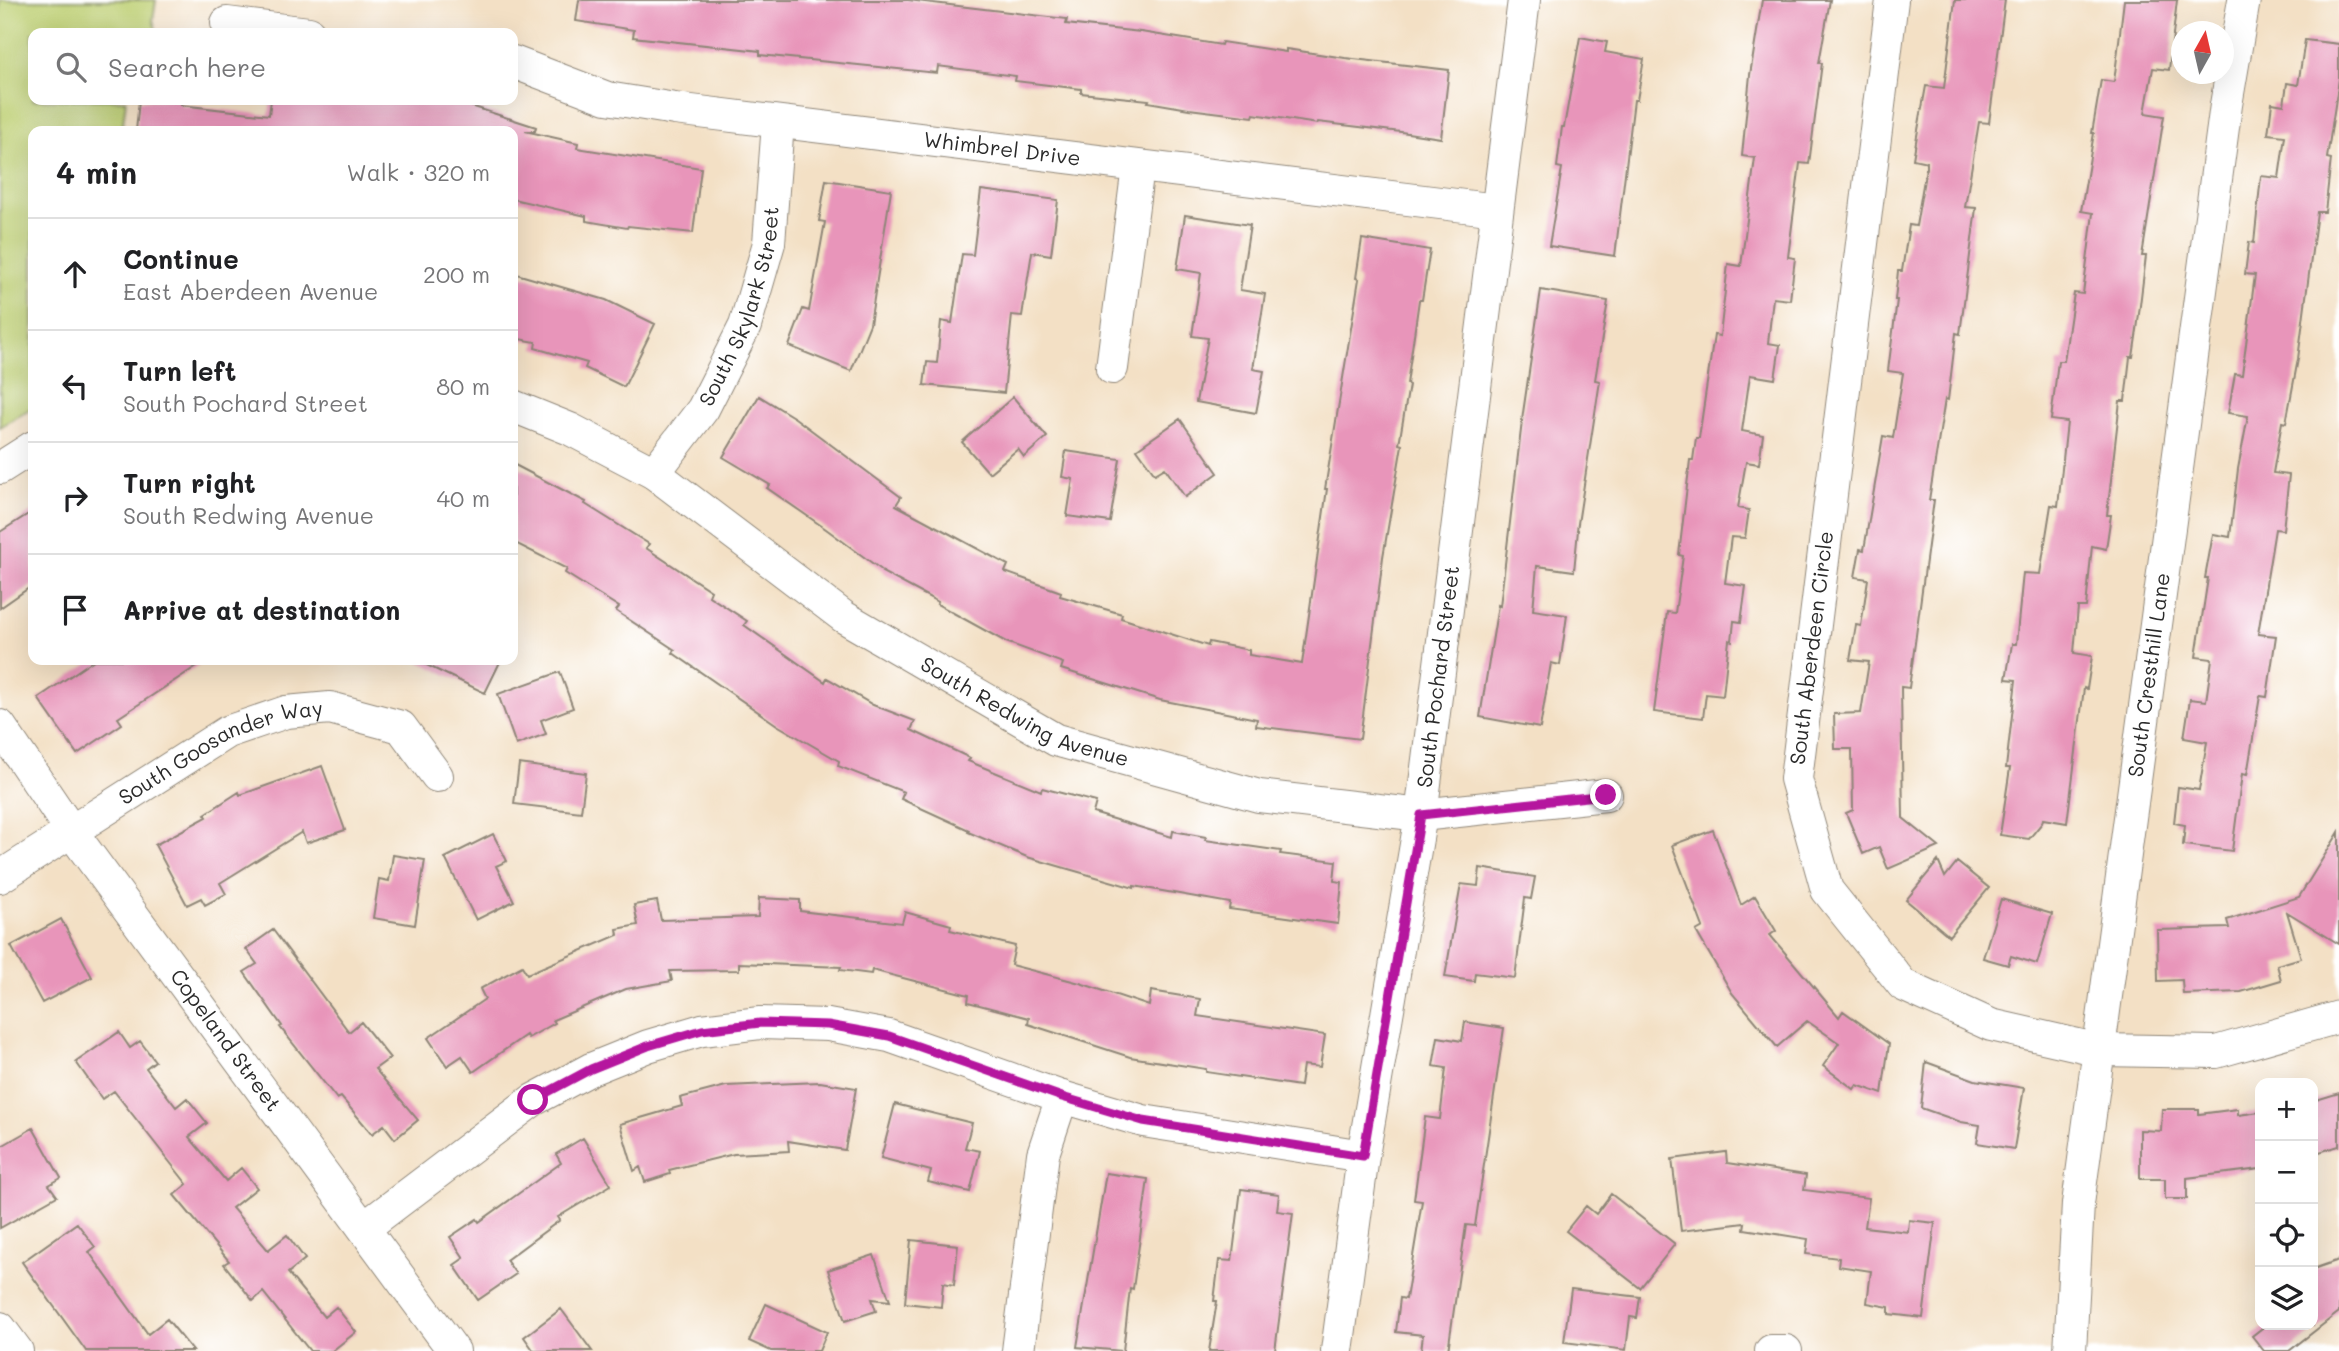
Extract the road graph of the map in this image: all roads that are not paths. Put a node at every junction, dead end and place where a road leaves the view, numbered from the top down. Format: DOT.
graph roads {
  1 [pos="1524,0"];
  2 [pos="1892,0"];
  3 [pos="2244,0"];
  4 [pos="227,23"];
  5 [pos="268,28"];
  6 [pos="518,64"];
  7 [pos="778,123"];
  8 [pos="1138,167"];
  9 [pos="1497,209"];
  10 [pos="1112,368"];
  11 [pos="518,408"];
  12 [pos="28,450"];
  13 [pos="0,468"];
  14 [pos="654,473"];
  15 [pos="0,726"];
  16 [pos="437,776"];
  17 [pos="1606,795"];
  18 [pos="1421,815"];
  19 [pos="71,831"];
  20 [pos="0,877"];
  21 [pos="2339,1017"];
  22 [pos="2100,1050"];
  23 [pos="1062,1097"];
  24 [pos="1363,1156"];
  25 [pos="364,1228"];
  26 [pos="0,1328"];
  27 [pos="18,1351"];
  28 [pos="454,1351"];
  29 [pos="1018,1351"];
  30 [pos="1336,1351"];
  31 [pos="1771,1351"];
  32 [pos="1786,1351"];
  33 [pos="2070,1351"];
  1 -- 9 [label="street, South Pochard Street"];
  2 -- 22 [label="street, South Aberdeen Circle"];
  3 -- 22 [label="street, South Cresthill Lane"];
  4 -- 5 [label="street"];
  6 -- 7 [label="street, Whimbrel Drive"];
  7 -- 8 [label="street, Whimbrel Drive"];
  7 -- 14 [label="street, South Skylark Street"];
  8 -- 9 [label="street, Whimbrel Drive"];
  8 -- 10 [label="street"];
  9 -- 18 [label="street, South Pochard Street"];
  11 -- 14 [label="street, South Redwing Avenue"];
  12 -- 13 [label="street"];
  14 -- 18 [label="street, South Redwing Avenue"];
  15 -- 19 [label="street, Copeland Street"];
  16 -- 19 [label="street, South Goosander Way"];
  17 -- 18 [label="street, South Redwing Avenue"];
  18 -- 24 [label="street, South Pochard Street"];
  19 -- 20 [label="street, South Goosander Way"];
  19 -- 25 [label="street, Copeland Street"];
  21 -- 22 [label="street, South Aberdeen Circle"];
  22 -- 33 [label="street, South Cresthill Lane"];
  23 -- 24 [label="street"];
  23 -- 25 [label="street"];
  23 -- 29 [label="street"];
  24 -- 30 [label="street, South Pochard Street"];
  25 -- 28 [label="street, Copeland Street"];
  26 -- 27 [label="street"];
  31 -- 32 [label="street"];
}
